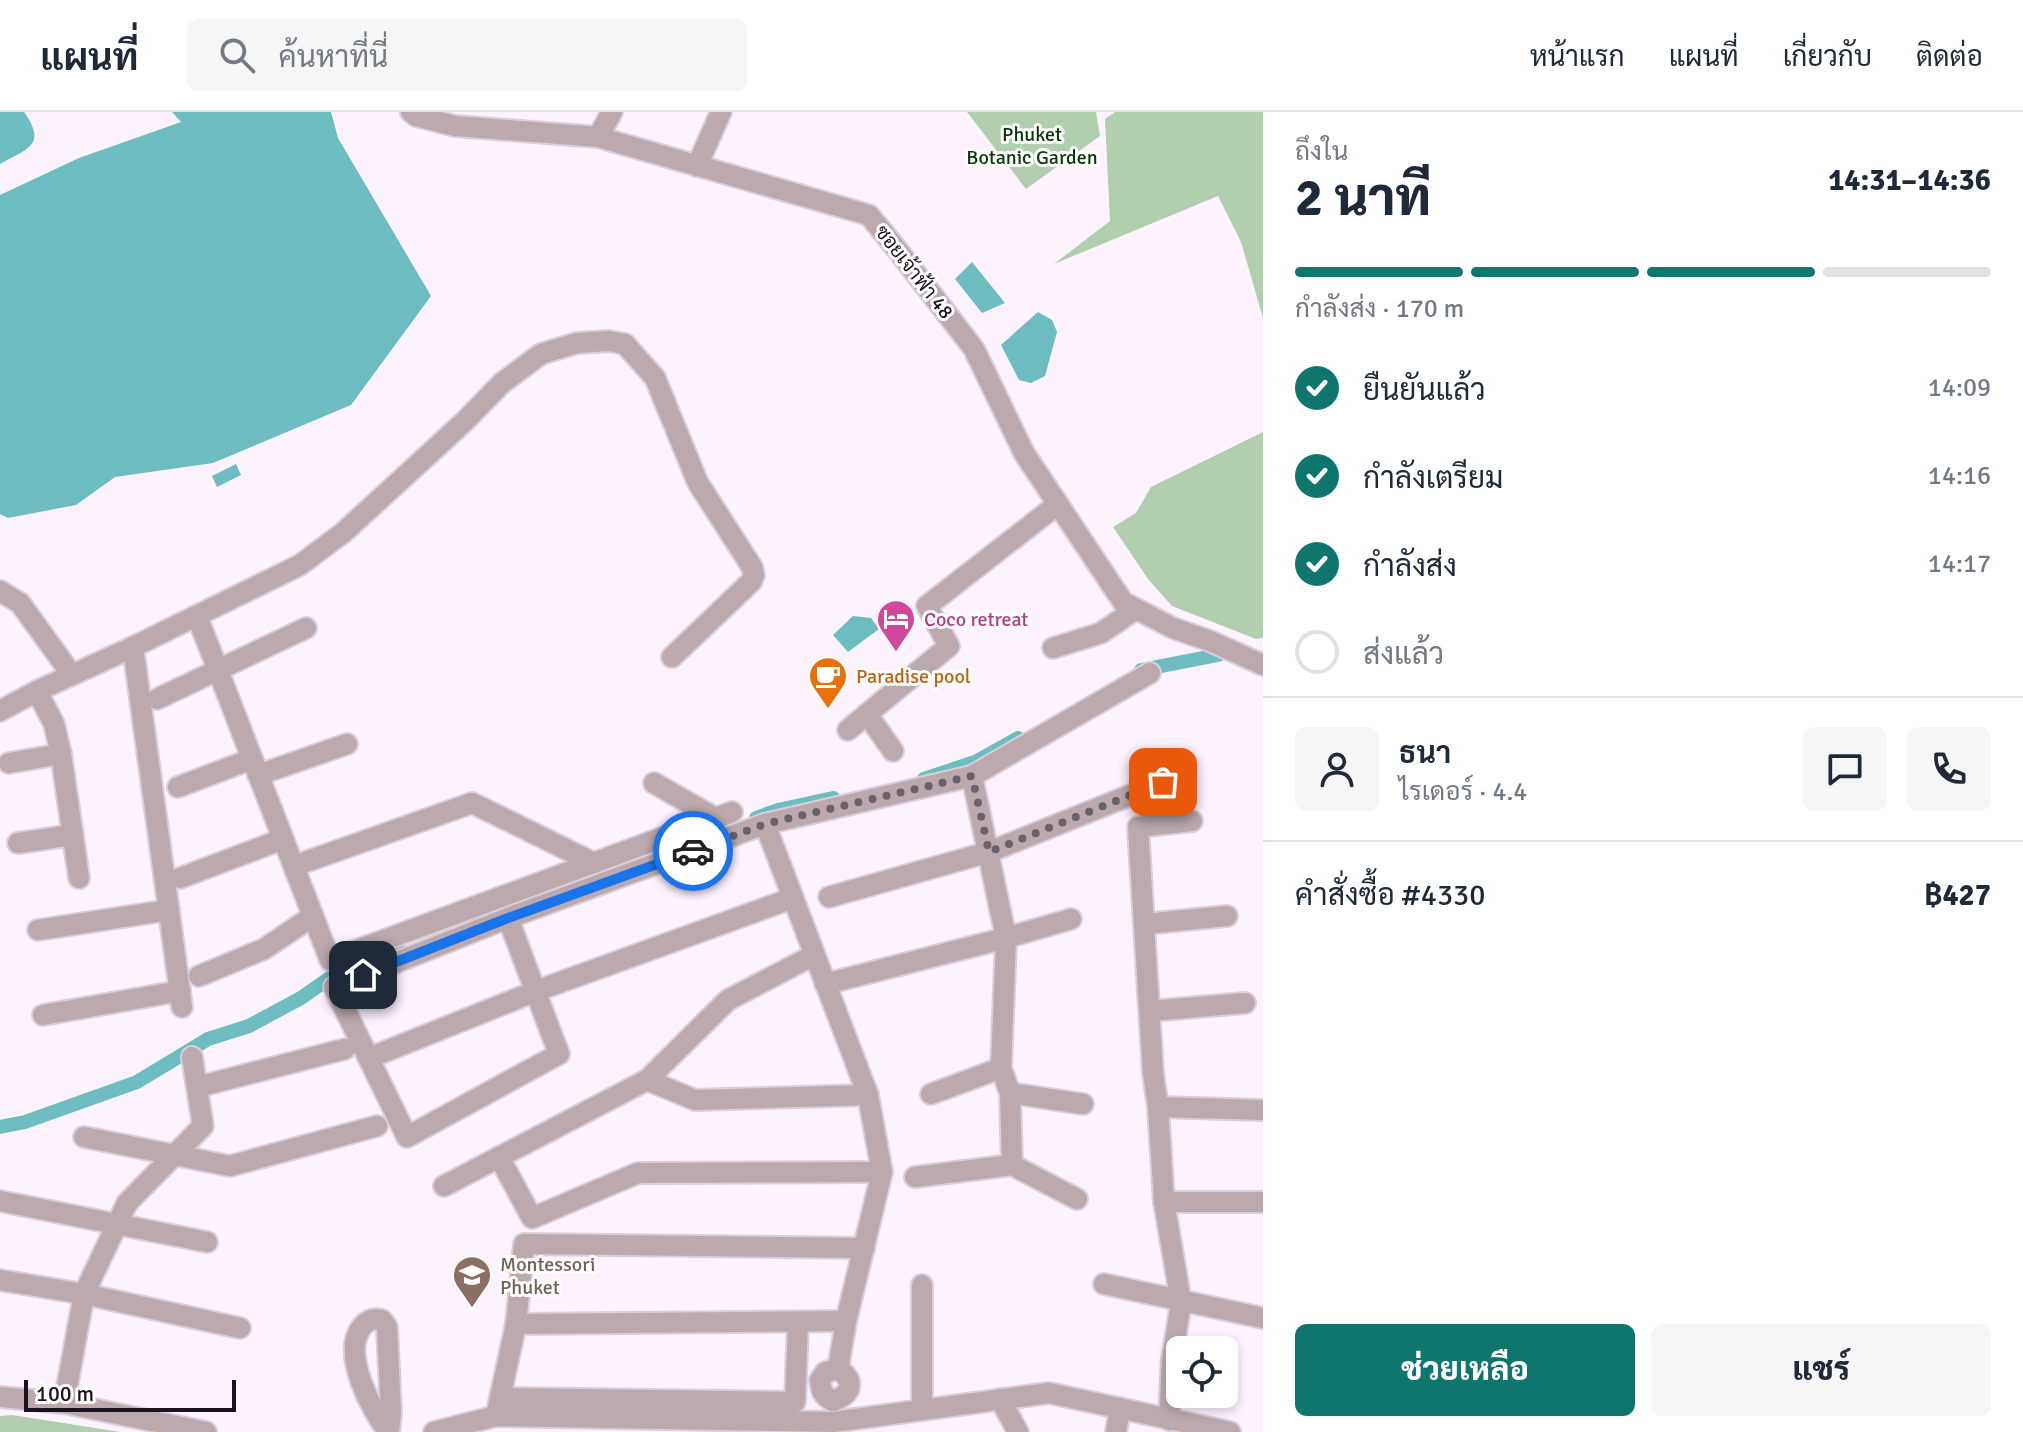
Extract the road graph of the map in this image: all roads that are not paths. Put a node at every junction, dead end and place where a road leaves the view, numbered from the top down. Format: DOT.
graph roads {
  1 [pos="411,112"];
  2 [pos="612,112"];
  3 [pos="721,112"];
  4 [pos="598,137"];
  5 [pos="697,166"];
  6 [pos="1058,504"];
  7 [pos="0,591"];
  8 [pos="1136,609"];
  9 [pos="197,616"];
  10 [pos="306,628"];
  11 [pos="133,647"];
  12 [pos="1053,648"];
  13 [pos="672,657"];
  14 [pos="1263,665"];
  15 [pos="217,670"];
  16 [pos="1150,673"];
  17 [pos="72,675"];
  18 [pos="37,691"];
  19 [pos="157,699"];
  20 [pos="0,711"];
  21 [pos="867,714"];
  22 [pos="848,730"];
  23 [pos="347,744"];
  24 [pos="893,751"];
  25 [pos="61,754"];
  26 [pos="9,763"];
  27 [pos="255,767"];
  28 [pos="972,776"];
  29 [pos="1163,782"];
  30 [pos="654,783"];
  31 [pos="178,787"];
  32 [pos="1192,821"];
  33 [pos="765,824"];
  34 [pos="73,835"];
  35 [pos="283,839"];
  36 [pos="18,843"];
  37 [pos="989,852"];
  38 [pos="594,863"];
  39 [pos="294,866"];
  40 [pos="79,878"];
  41 [pos="180,878"];
  42 [pos="829,897"];
  43 [pos="793,898"];
  44 [pos="169,910"];
  45 [pos="313,916"];
  46 [pos="1227,916"];
  47 [pos="508,918"];
  48 [pos="1071,919"];
  49 [pos="1144,924"];
  50 [pos="38,930"];
  51 [pos="1006,938"];
  52 [pos="814,955"];
  53 [pos="199,976"];
  54 [pos="825,984"];
  55 [pos="536,991"];
  56 [pos="1245,1003"];
  57 [pos="1150,1011"];
  58 [pos="43,1015"];
  59 [pos="345,1049"];
  60 [pos="192,1057"];
  61 [pos="369,1058"];
  62 [pos="1001,1068"];
  63 [pos="647,1080"];
  64 [pos="197,1087"];
  65 [pos="1010,1093"];
  66 [pos="931,1094"];
  67 [pos="868,1095"];
  68 [pos="1083,1104"];
  69 [pos="1158,1107"];
  70 [pos="1263,1110"];
  71 [pos="377,1126"];
  72 [pos="84,1137"];
  73 [pos="173,1155"];
  74 [pos="499,1157"];
  75 [pos="1012,1165"];
  76 [pos="882,1172"];
  77 [pos="915,1177"];
  78 [pos="444,1186"];
  79 [pos="1077,1199"];
  80 [pos="0,1201"];
  81 [pos="1164,1202"];
  82 [pos="1263,1202"];
  83 [pos="116,1225"];
  84 [pos="207,1242"];
  85 [pos="864,1248"];
  86 [pos="0,1280"];
  87 [pos="1104,1284"];
  88 [pos="922,1285"];
  89 [pos="84,1294"];
  90 [pos="1181,1302"];
  91 [pos="1263,1318"];
  92 [pos="846,1321"];
  93 [pos="798,1322"];
  94 [pos="516,1324"];
  95 [pos="240,1328"];
  96 [pos="0,1397"];
  97 [pos="1000,1399"];
  98 [pos="64,1403"];
  99 [pos="498,1407"];
  100 [pos="1120,1408"];
  101 [pos="922,1410"];
  102 [pos="1169,1420"];
  103 [pos="833,1422"];
  104 [pos="206,1432"];
  105 [pos="389,1432"];
  106 [pos="434,1432"];
  107 [pos="1018,1432"];
  108 [pos="1116,1432"];
  109 [pos="1230,1432"];
  1 -- 4 [label="street, ซอยเจ้าฟ้า 48"];
  2 -- 4 [label="street"];
  3 -- 5 [label="street"];
  4 -- 5 [label="street, ซอยเจ้าฟ้า 48"];
  5 -- 6 [label="street, ซอยเจ้าฟ้า 48"];
  6 -- 8 [label="street, ซอยเจ้าฟ้า 48"];
  6 -- 21 [label="street"];
  7 -- 17 [label="street"];
  8 -- 12 [label="street"];
  8 -- 14 [label="street, ซอยเจ้าฟ้า 48"];
  9 -- 11 [label="street"];
  9 -- 13 [label="street"];
  9 -- 15 [label="street"];
  10 -- 15 [label="street"];
  11 -- 17 [label="street"];
  11 -- 44 [label="street"];
  15 -- 19 [label="street"];
  15 -- 27 [label="street"];
  16 -- 28 [label="street"];
  17 -- 18 [label="street"];
  18 -- 20 [label="street"];
  18 -- 25 [label="street"];
  21 -- 22 [label="street"];
  21 -- 24 [label="street"];
  23 -- 27 [label="street"];
  25 -- 26 [label="street"];
  25 -- 34 [label="street"];
  27 -- 31 [label="street"];
  27 -- 35 [label="street"];
  28 -- 33 [label="street"];
  28 -- 37 [label="street"];
  29 -- 37 [label="street"];
  30 -- 38 [label="street"];
  32 -- 49 [label="street"];
  33 -- 43 [label="street"];
  33 -- 47 [label="street"];
  34 -- 36 [label="street"];
  34 -- 40 [label="street"];
  35 -- 39 [label="street"];
  35 -- 41 [label="street"];
  37 -- 42 [label="street"];
  37 -- 51 [label="street"];
  38 -- 39 [label="street"];
  38 -- 45 [label="street"];
  39 -- 45 [label="street"];
  43 -- 52 [label="street"];
  43 -- 55 [label="street"];
  44 -- 50 [label="street"];
  44 -- 58 [label="street"];
  45 -- 53 [label="street"];
  46 -- 49 [label="street"];
  47 -- 55 [label="street"];
  47 -- 61 [label="street"];
  48 -- 51 [label="street"];
  49 -- 57 [label="street"];
  51 -- 54 [label="street"];
  51 -- 62 [label="street"];
  52 -- 54 [label="street"];
  52 -- 63 [label="street"];
  54 -- 67 [label="street"];
  55 -- 61 [label="street"];
  55 -- 61 [label="street"];
  56 -- 57 [label="street"];
  57 -- 69 [label="street"];
  59 -- 64 [label="street"];
  60 -- 64 [label="street"];
  62 -- 65 [label="street"];
  62 -- 66 [label="street"];
  63 -- 67 [label="street"];
  63 -- 74 [label="street"];
  64 -- 73 [label="street"];
  65 -- 68 [label="street"];
  65 -- 75 [label="street"];
  67 -- 76 [label="street"];
  69 -- 70 [label="street"];
  69 -- 81 [label="street"];
  71 -- 73 [label="street"];
  72 -- 73 [label="street"];
  73 -- 83 [label="street"];
  74 -- 76 [label="street"];
  74 -- 78 [label="street"];
  75 -- 77 [label="street"];
  75 -- 79 [label="street"];
  76 -- 85 [label="street"];
  80 -- 83 [label="street"];
  81 -- 82 [label="street"];
  81 -- 90 [label="street"];
  83 -- 84 [label="street"];
  83 -- 89 [label="street"];
  85 -- 92 [label="street"];
  85 -- 94 [label="street"];
  86 -- 89 [label="street"];
  87 -- 90 [label="street"];
  88 -- 101 [label="street"];
  89 -- 95 [label="street"];
  89 -- 98 [label="street"];
  90 -- 91 [label="street"];
  90 -- 102 [label="street"];
  92 -- 93 [label="street"];
  92 -- 103 [label="street"];
  93 -- 94 [label="street"];
  93 -- 99 [label="street"];
  94 -- 99 [label="street"];
  96 -- 98 [label="street"];
  97 -- 100 [label="street"];
  97 -- 101 [label="street"];
  97 -- 107 [label="street"];
  98 -- 104 [label="street"];
  99 -- 103 [label="street"];
  99 -- 106 [label="street"];
  100 -- 102 [label="street"];
  100 -- 108 [label="street"];
  101 -- 103 [label="street"];
  102 -- 109 [label="street"];
  105 -- 105 [label="street"];
}
